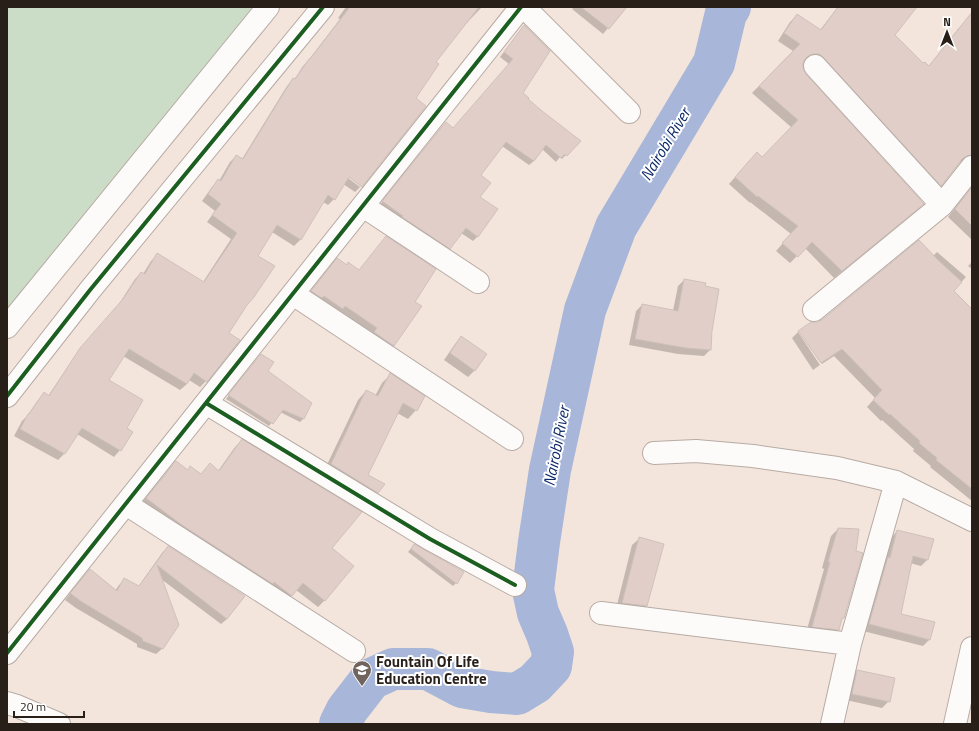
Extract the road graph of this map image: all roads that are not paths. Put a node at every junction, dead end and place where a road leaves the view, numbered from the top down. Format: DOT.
graph roads {
  1 [pos="268,7"];
  2 [pos="323,7"];
  3 [pos="522,7"];
  4 [pos="815,66"];
  5 [pos="629,112"];
  6 [pos="972,167"];
  7 [pos="942,205"];
  8 [pos="363,206"];
  9 [pos="478,282"];
  10 [pos="293,294"];
  11 [pos="814,310"];
  12 [pos="7,327"];
  13 [pos="7,396"];
  14 [pos="206,403"];
  15 [pos="512,439"];
  16 [pos="654,453"];
  17 [pos="896,482"];
  18 [pos="126,504"];
  19 [pos="972,520"];
  20 [pos="515,585"];
  21 [pos="601,613"];
  22 [pos="850,644"];
  23 [pos="972,648"];
  24 [pos="354,651"];
  25 [pos="7,653"];
  26 [pos="7,703"];
  27 [pos="59,724"];
  28 [pos="832,724"];
  29 [pos="955,724"];
  1 -- 12 [label="street"];
  2 -- 13 [label="street"];
  3 -- 5 [label="street"];
  3 -- 8 [label="street"];
  4 -- 7 [label="street"];
  6 -- 7 [label="street"];
  7 -- 11 [label="street"];
  8 -- 9 [label="street"];
  8 -- 10 [label="street"];
  10 -- 14 [label="street"];
  10 -- 15 [label="street"];
  14 -- 18 [label="street"];
  14 -- 20 [label="street"];
  16 -- 17 [label="street"];
  17 -- 19 [label="street"];
  17 -- 22 [label="street"];
  18 -- 24 [label="street"];
  18 -- 25 [label="street"];
  21 -- 22 [label="street"];
  22 -- 28 [label="street"];
  23 -- 29 [label="street"];
  26 -- 27 [label="street"];
}
